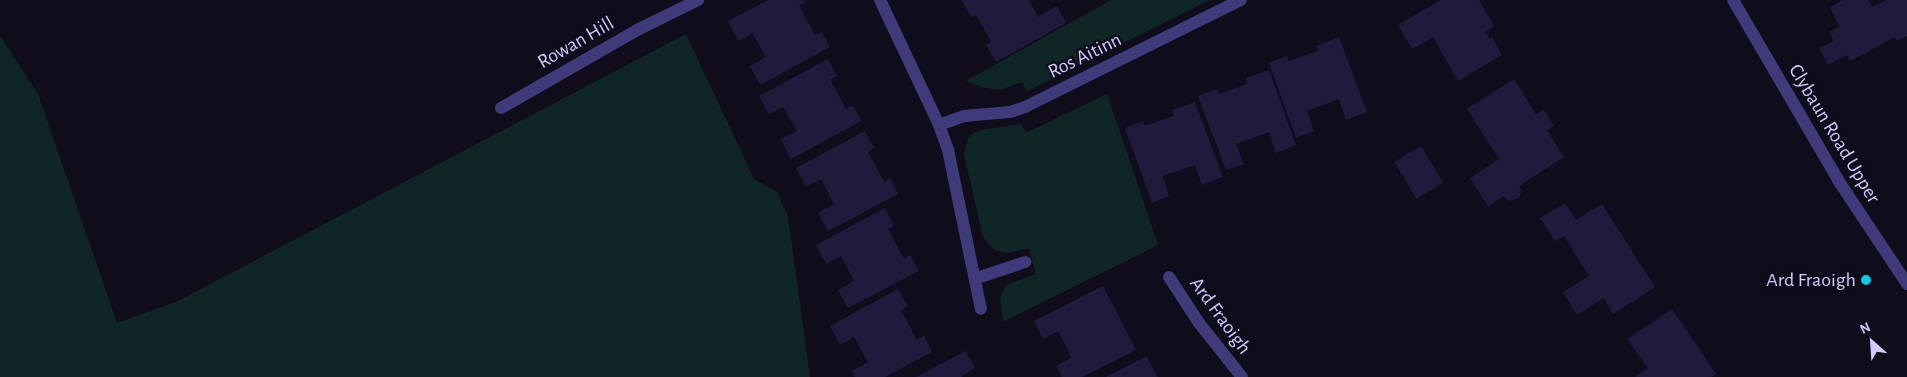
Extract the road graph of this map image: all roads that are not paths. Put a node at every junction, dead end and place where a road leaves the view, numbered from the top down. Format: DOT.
graph roads {
  1 [pos="698,0"];
  2 [pos="880,0"];
  3 [pos="1241,0"];
  4 [pos="1733,0"];
  5 [pos="501,108"];
  6 [pos="939,125"];
  7 [pos="1025,262"];
  8 [pos="1169,277"];
  9 [pos="976,278"];
  10 [pos="1905,279"];
  11 [pos="981,309"];
  12 [pos="1242,377"];
  1 -- 5 [label="street, Rowan Hill"];
  2 -- 6 [label="street"];
  3 -- 6 [label="street, Ros Aitinn"];
  4 -- 10 [label="street, Clybaun Road Upper"];
  6 -- 9 [label="street"];
  7 -- 9 [label="street"];
  8 -- 12 [label="street, Ard Fraoigh"];
  9 -- 11 [label="street"];
}
